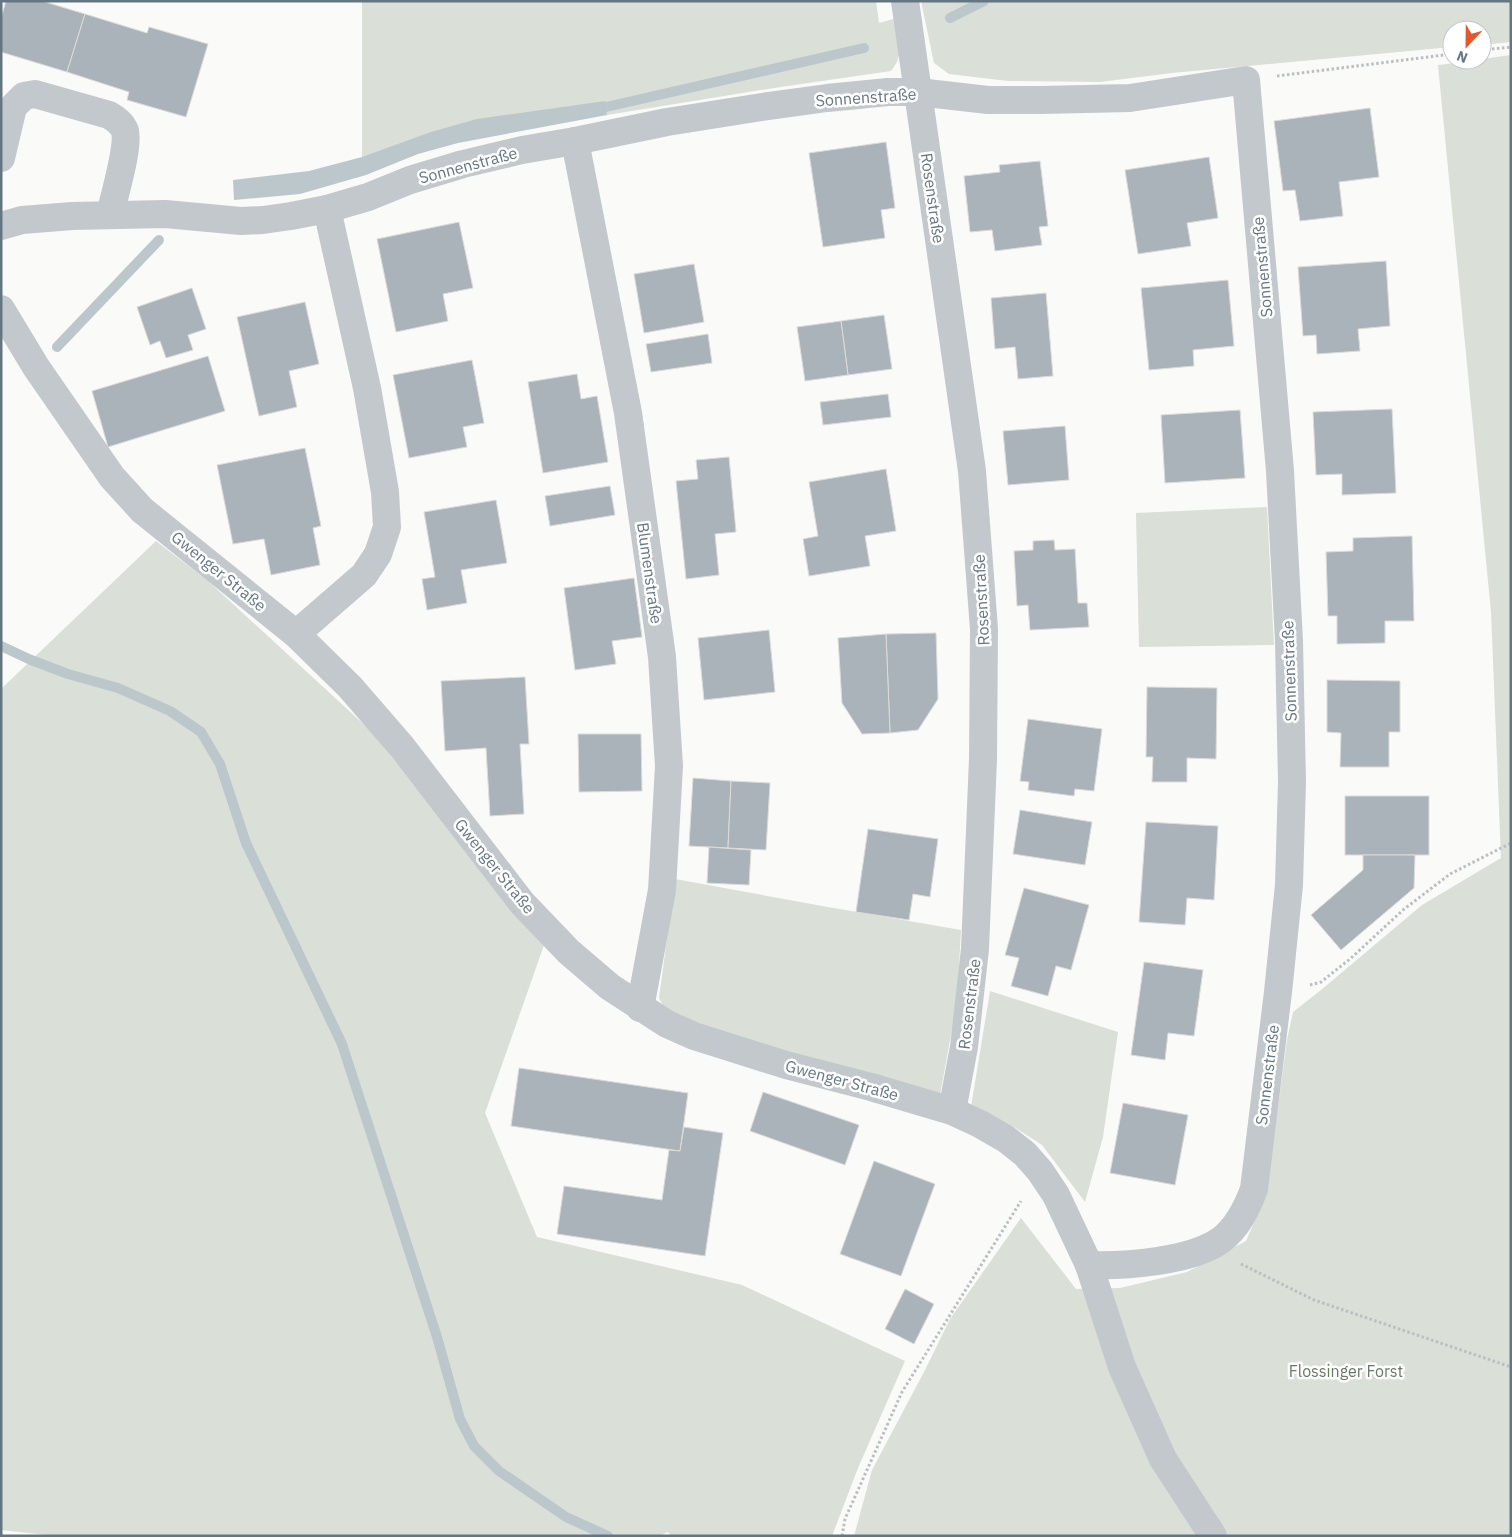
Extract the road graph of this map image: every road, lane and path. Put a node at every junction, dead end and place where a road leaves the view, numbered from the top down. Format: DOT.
graph roads {
  1 [pos="905,1"];
  2 [pos="1511,47"];
  3 [pos="1492,49"];
  4 [pos="1442,55"];
  5 [pos="1246,80"];
  6 [pos="918,92"];
  7 [pos="575,141"];
  8 [pos="1,158"];
  9 [pos="327,209"];
  10 [pos="110,215"];
  11 [pos="1,226"];
  12 [pos="1,310"];
  13 [pos="296,634"];
  14 [pos="1511,843"];
  15 [pos="1278,992"];
  16 [pos="640,1008"];
  17 [pos="952,1111"];
  18 [pos="1040,1171"];
  19 [pos="1207,1248"];
  20 [pos="1089,1265"];
  21 [pos="1511,1367"];
  22 [pos="842,1536"];
  23 [pos="1213,1536"];
  1 -- 6 [label="street, Rosenstraße"];
  2 -- 3 [label="path"];
  4 -- 5 [label="path"];
  5 -- 6 [label="street, Sonnenstraße"];
  5 -- 15 [label="street, Sonnenstraße"];
  6 -- 7 [label="street, Sonnenstraße"];
  6 -- 17 [label="street, Rosenstraße"];
  7 -- 9 [label="street, Sonnenstraße"];
  7 -- 16 [label="street, Blumenstraße"];
  8 -- 10 [label="street"];
  9 -- 10 [label="street, Sonnenstraße"];
  9 -- 13 [label="street"];
  10 -- 11 [label="street, Sonnenstraße"];
  12 -- 13 [label="street, Gwenger Straße"];
  13 -- 16 [label="street, Gwenger Straße"];
  14 -- 15 [label="path"];
  15 -- 19 [label="street, Sonnenstraße"];
  16 -- 17 [label="street, Gwenger Straße"];
  17 -- 18 [label="street, Gwenger Straße"];
  18 -- 20 [label="street, Gwenger Straße"];
  18 -- 22 [label="path"];
  19 -- 20 [label="street, Sonnenstraße"];
  19 -- 21 [label="path"];
  20 -- 23 [label="street, Gwenger Straße"];
}
